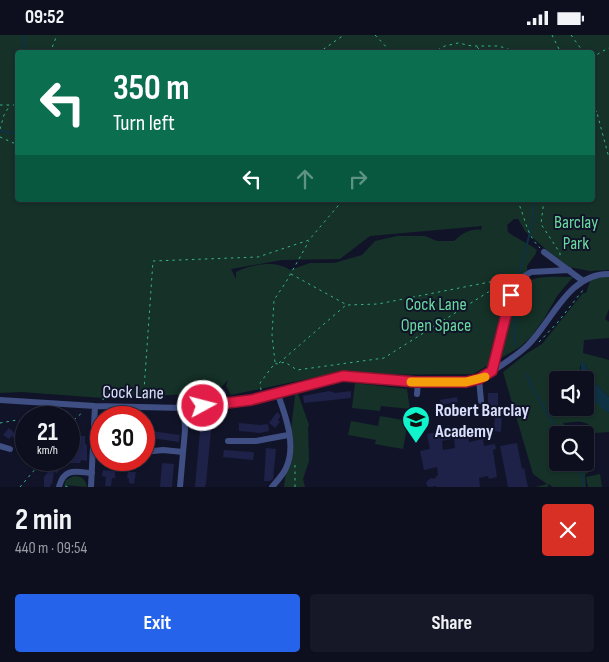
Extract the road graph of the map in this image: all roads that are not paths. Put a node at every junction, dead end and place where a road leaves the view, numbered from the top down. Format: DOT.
graph roads {
  1 [pos="544,252"];
  2 [pos="569,270"];
  3 [pos="609,274"];
  4 [pos="584,281"];
  5 [pos="492,371"];
  6 [pos="479,379"];
  7 [pos="418,382"];
  8 [pos="277,392"];
  9 [pos="418,394"];
  10 [pos="0,401"];
  11 [pos="481,401"];
  12 [pos="95,406"];
  13 [pos="184,407"];
  14 [pos="155,408"];
  15 [pos="288,435"];
  16 [pos="228,441"];
  17 [pos="0,446"];
  18 [pos="10,449"];
  19 [pos="155,451"];
  20 [pos="183,452"];
  21 [pos="92,473"];
  22 [pos="59,487"];
  23 [pos="91,487"];
  24 [pos="180,487"];
  25 [pos="272,487"];
  1 -- 2 [label="street"];
  2 -- 4 [label="street"];
  2 -- 5 [label="street"];
  3 -- 4 [label="street, Cock Lane"];
  4 -- 5 [label="street, Cock Lane"];
  5 -- 6 [label="street, Cock Lane"];
  6 -- 7 [label="street, Cock Lane"];
  6 -- 11 [label="street"];
  7 -- 8 [label="street, Cock Lane"];
  7 -- 9 [label="street"];
  8 -- 13 [label="street, Cock Lane"];
  8 -- 15 [label="street"];
  10 -- 12 [label="street, Cock Lane"];
  13 -- 14 [label="street, Cock Lane"];
  13 -- 20 [label="street"];
  15 -- 16 [label="street"];
  15 -- 25 [label="street"];
  17 -- 18 [label="street"];
  19 -- 20 [label="street"];
  20 -- 24 [label="street"];
  21 -- 22 [label="street"];
  21 -- 23 [label="street"];
}
